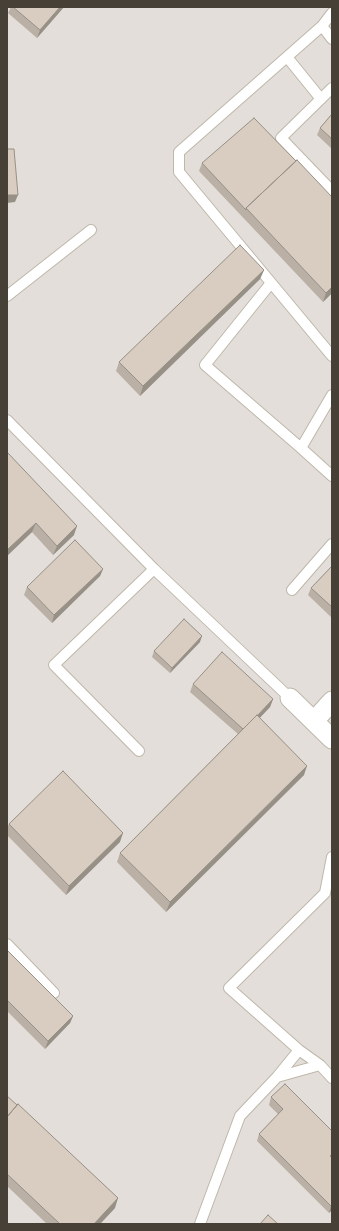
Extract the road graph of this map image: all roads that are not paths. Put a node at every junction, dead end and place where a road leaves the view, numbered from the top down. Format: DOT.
graph roads {
  1 [pos="332,13"];
  2 [pos="322,26"];
  3 [pos="332,39"];
  4 [pos="287,57"];
  5 [pos="332,88"];
  6 [pos="321,99"];
  7 [pos="332,190"];
  8 [pos="91,230"];
  9 [pos="271,284"];
  10 [pos="7,296"];
  11 [pos="332,356"];
  12 [pos="332,395"];
  13 [pos="7,420"];
  14 [pos="301,448"];
  15 [pos="332,476"];
  16 [pos="332,544"];
  17 [pos="154,569"];
  18 [pos="292,590"];
  19 [pos="290,698"];
  20 [pos="332,701"];
  21 [pos="314,721"];
  22 [pos="332,739"];
  23 [pos="139,751"];
  24 [pos="332,857"];
  25 [pos="7,944"];
  26 [pos="54,993"];
  27 [pos="299,1050"];
  28 [pos="320,1065"];
  29 [pos="277,1077"];
  30 [pos="332,1078"];
  31 [pos="200,1224"];
  1 -- 2 [label="lane"];
  2 -- 3 [label="lane"];
  2 -- 4 [label="lane"];
  4 -- 6 [label="lane"];
  4 -- 9 [label="lane"];
  5 -- 6 [label="lane"];
  6 -- 7 [label="lane"];
  8 -- 10 [label="lane"];
  9 -- 11 [label="lane"];
  9 -- 14 [label="lane"];
  12 -- 14 [label="lane"];
  13 -- 17 [label="lane"];
  14 -- 15 [label="lane"];
  16 -- 18 [label="lane"];
  17 -- 19 [label="lane"];
  17 -- 23 [label="lane"];
  19 -- 21 [label="street"];
  20 -- 21 [label="street"];
  21 -- 22 [label="street"];
  24 -- 27 [label="lane"];
  25 -- 26 [label="lane"];
  27 -- 28 [label="lane"];
  27 -- 29 [label="lane"];
  28 -- 29 [label="lane"];
  28 -- 30 [label="lane"];
  29 -- 31 [label="lane"];
}
